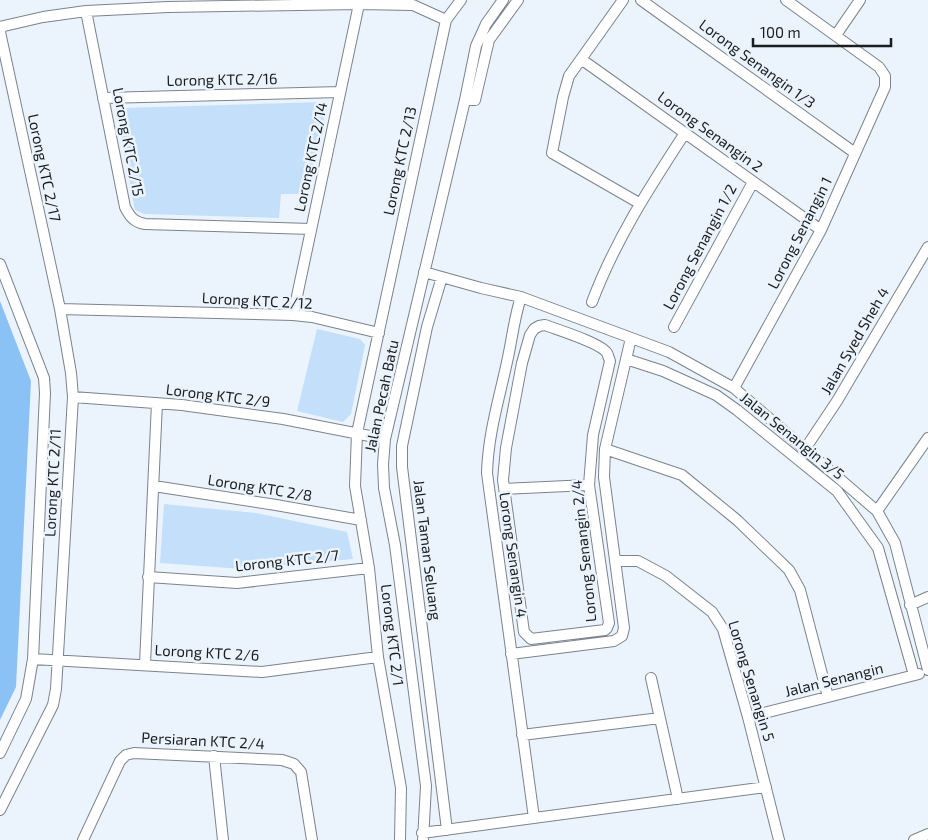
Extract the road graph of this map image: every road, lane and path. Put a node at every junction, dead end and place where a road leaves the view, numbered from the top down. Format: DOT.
graph roads {
  1 [pos="460,0"];
  2 [pos="502,0"];
  3 [pos="518,0"];
  4 [pos="623,0"];
  5 [pos="641,0"];
  6 [pos="786,0"];
  7 [pos="860,0"];
  8 [pos="414,3"];
  9 [pos="168,4"];
  10 [pos="359,4"];
  11 [pos="86,11"];
  12 [pos="446,20"];
  13 [pos="0,27"];
  14 [pos="0,32"];
  15 [pos="836,35"];
  16 [pos="581,59"];
  17 [pos="340,92"];
  18 [pos="104,98"];
  19 [pos="465,100"];
  20 [pos="685,133"];
  21 [pos="855,153"];
  22 [pos="753,182"];
  23 [pos="639,203"];
  24 [pos="311,229"];
  25 [pos="821,230"];
  26 [pos="928,246"];
  27 [pos="0,264"];
  28 [pos="424,272"];
  29 [pos="442,277"];
  30 [pos="521,298"];
  31 [pos="592,302"];
  32 [pos="60,309"];
  33 [pos="293,315"];
  34 [pos="674,327"];
  35 [pos="379,333"];
  36 [pos="631,338"];
  37 [pos="626,359"];
  38 [pos="507,360"];
  39 [pos="522,363"];
  40 [pos="734,388"];
  41 [pos="603,390"];
  42 [pos="618,393"];
  43 [pos="73,397"];
  44 [pos="157,403"];
  45 [pos="357,434"];
  46 [pos="928,438"];
  47 [pos="385,439"];
  48 [pos="605,449"];
  49 [pos="805,449"];
  50 [pos="589,485"];
  51 [pos="154,486"];
  52 [pos="505,489"];
  53 [pos="877,511"];
  54 [pos="361,520"];
  55 [pos="615,561"];
  56 [pos="369,568"];
  57 [pos="148,577"];
  58 [pos="618,585"];
  59 [pos="604,587"];
  60 [pos="928,598"];
  61 [pos="520,599"];
  62 [pos="504,601"];
  63 [pos="910,604"];
  64 [pos="511,654"];
  65 [pos="378,657"];
  66 [pos="33,659"];
  67 [pos="57,660"];
  68 [pos="146,664"];
  69 [pos="928,671"];
  70 [pos="914,675"];
  71 [pos="651,678"];
  72 [pos="828,697"];
  73 [pos="748,717"];
  74 [pos="660,718"];
  75 [pos="522,736"];
  76 [pos="0,753"];
  77 [pos="214,756"];
  78 [pos="766,787"];
  79 [pos="678,799"];
  80 [pos="0,810"];
  81 [pos="534,818"];
  82 [pos="442,834"];
  83 [pos="928,834"];
  84 [pos="423,837"];
  85 [pos="83,840"];
  86 [pos="223,840"];
  87 [pos="312,840"];
  88 [pos="400,840"];
  89 [pos="779,840"];
  90 [pos="914,840"];
  1 -- 12 [label="street, Lorong KTC 2/13"];
  2 -- 19 [label="street, Jalan Pecah Batu"];
  3 -- 19 [label="street"];
  4 -- 16 [label="street"];
  5 -- 21 [label="street, Lorong Senangin 1/3"];
  6 -- 15 [label="street"];
  7 -- 15 [label="street"];
  8 -- 10 [label="street"];
  8 -- 12 [label="street"];
  9 -- 10 [label="street"];
  9 -- 11 [label="street"];
  10 -- 17 [label="street, Lorong KTC 2/14"];
  11 -- 13 [label="street"];
  11 -- 18 [label="street, Lorong KTC 2/15"];
  12 -- 35 [label="street, Lorong KTC 2/13"];
  14 -- 32 [label="street, Lorong KTC 2/17"];
  15 -- 21 [label="street, Lorong Senangin 1"];
  16 -- 20 [label="street, Lorong Senangin 2"];
  16 -- 23 [label="street"];
  17 -- 18 [label="street, Lorong KTC 2/16"];
  17 -- 24 [label="street, Lorong KTC 2/14"];
  18 -- 24 [label="street, Lorong KTC 2/15"];
  19 -- 28 [label="street, Jalan Pecah Batu"];
  20 -- 22 [label="street, Lorong Senangin 2"];
  20 -- 23 [label="street"];
  21 -- 25 [label="street, Lorong Senangin 1"];
  22 -- 25 [label="street, Lorong Senangin 2"];
  22 -- 34 [label="street, Lorong Senangin 1/2"];
  23 -- 31 [label="street"];
  24 -- 33 [label="street, Lorong KTC 2/14"];
  25 -- 40 [label="street, Lorong Senangin 1"];
  26 -- 49 [label="street, Jalan Syed Sheh 4"];
  27 -- 66 [label="street"];
  28 -- 29 [label="street"];
  28 -- 47 [label="street, Jalan Pecah Batu"];
  29 -- 30 [label="street"];
  29 -- 82 [label="street, Jalan Taman Seluang"];
  30 -- 36 [label="street"];
  30 -- 38 [label="street, Lorong Senangin 4"];
  32 -- 33 [label="street, Lorong KTC 2/12"];
  32 -- 43 [label="street, Lorong KTC 2/11"];
  33 -- 35 [label="street, Lorong KTC 2/12"];
  35 -- 45 [label="street"];
  36 -- 37 [label="street, Lorong Senangin 2/4"];
  36 -- 40 [label="street"];
  37 -- 42 [label="street, Lorong Senangin 2/4"];
  37 -- 70 [label="street, Jalan Senangin 3/5"];
  38 -- 39 [label="street"];
  38 -- 62 [label="street, Lorong Senangin 4"];
  39 -- 41 [label="street, Lorong Senangin 2/4"];
  39 -- 52 [label="street, Lorong Senangin 2/4"];
  40 -- 49 [label="street"];
  41 -- 42 [label="street"];
  41 -- 50 [label="street, Lorong Senangin 2/4"];
  42 -- 48 [label="street, Lorong Senangin 2/4"];
  43 -- 44 [label="street, Lorong KTC 2/9"];
  43 -- 67 [label="street, Lorong KTC 2/11"];
  44 -- 45 [label="street, Lorong KTC 2/9"];
  44 -- 51 [label="street"];
  45 -- 47 [label="street, Lorong KTC 2/9"];
  45 -- 54 [label="street, Lorong KTC 2/1"];
  46 -- 53 [label="street"];
  47 -- 84 [label="street, Jalan Pecah Batu"];
  48 -- 55 [label="street, Lorong Senangin 2/4"];
  48 -- 72 [label="street"];
  49 -- 53 [label="street"];
  50 -- 52 [label="street"];
  50 -- 59 [label="street, Lorong Senangin 2/4"];
  51 -- 54 [label="street, Lorong KTC 2/8"];
  51 -- 57 [label="street"];
  52 -- 61 [label="street, Lorong Senangin 2/4"];
  53 -- 63 [label="street"];
  54 -- 56 [label="street, Lorong KTC 2/1"];
  55 -- 58 [label="street, Lorong Senangin 2/4"];
  55 -- 73 [label="street, Lorong Senangin 5"];
  56 -- 57 [label="street, Lorong KTC 2/7"];
  56 -- 65 [label="street, Lorong KTC 2/1"];
  57 -- 68 [label="street"];
  58 -- 59 [label="street"];
  58 -- 64 [label="street, Lorong Senangin 2/4"];
  59 -- 61 [label="street, Lorong Senangin 2/4"];
  60 -- 63 [label="street"];
  61 -- 62 [label="street"];
  62 -- 64 [label="street, Lorong Senangin 4"];
  63 -- 69 [label="street"];
  64 -- 75 [label="street, Lorong Senangin 4"];
  65 -- 68 [label="street, Lorong KTC 2/6"];
  65 -- 88 [label="street, Lorong KTC 2/1"];
  66 -- 67 [label="street, Lorong KTC 2/6"];
  66 -- 76 [label="street"];
  67 -- 68 [label="street, Lorong KTC 2/6"];
  67 -- 80 [label="street, Lorong KTC 2/11"];
  69 -- 70 [label="street, Jalan Senangin"];
  70 -- 72 [label="street, Jalan Senangin"];
  71 -- 74 [label="street"];
  72 -- 73 [label="street, Jalan Senangin"];
  73 -- 78 [label="street, Lorong Senangin 5"];
  74 -- 75 [label="street"];
  74 -- 79 [label="street"];
  75 -- 81 [label="street, Lorong Senangin 4"];
  77 -- 85 [label="street, Persiaran KTC 2/4"];
  77 -- 86 [label="street"];
  77 -- 87 [label="street, Persiaran KTC 2/4"];
  78 -- 79 [label="street"];
  78 -- 89 [label="street, Lorong Senangin 5"];
  79 -- 81 [label="street"];
  81 -- 82 [label="street"];
  82 -- 84 [label="street"];
  83 -- 90 [label="street"];
}
